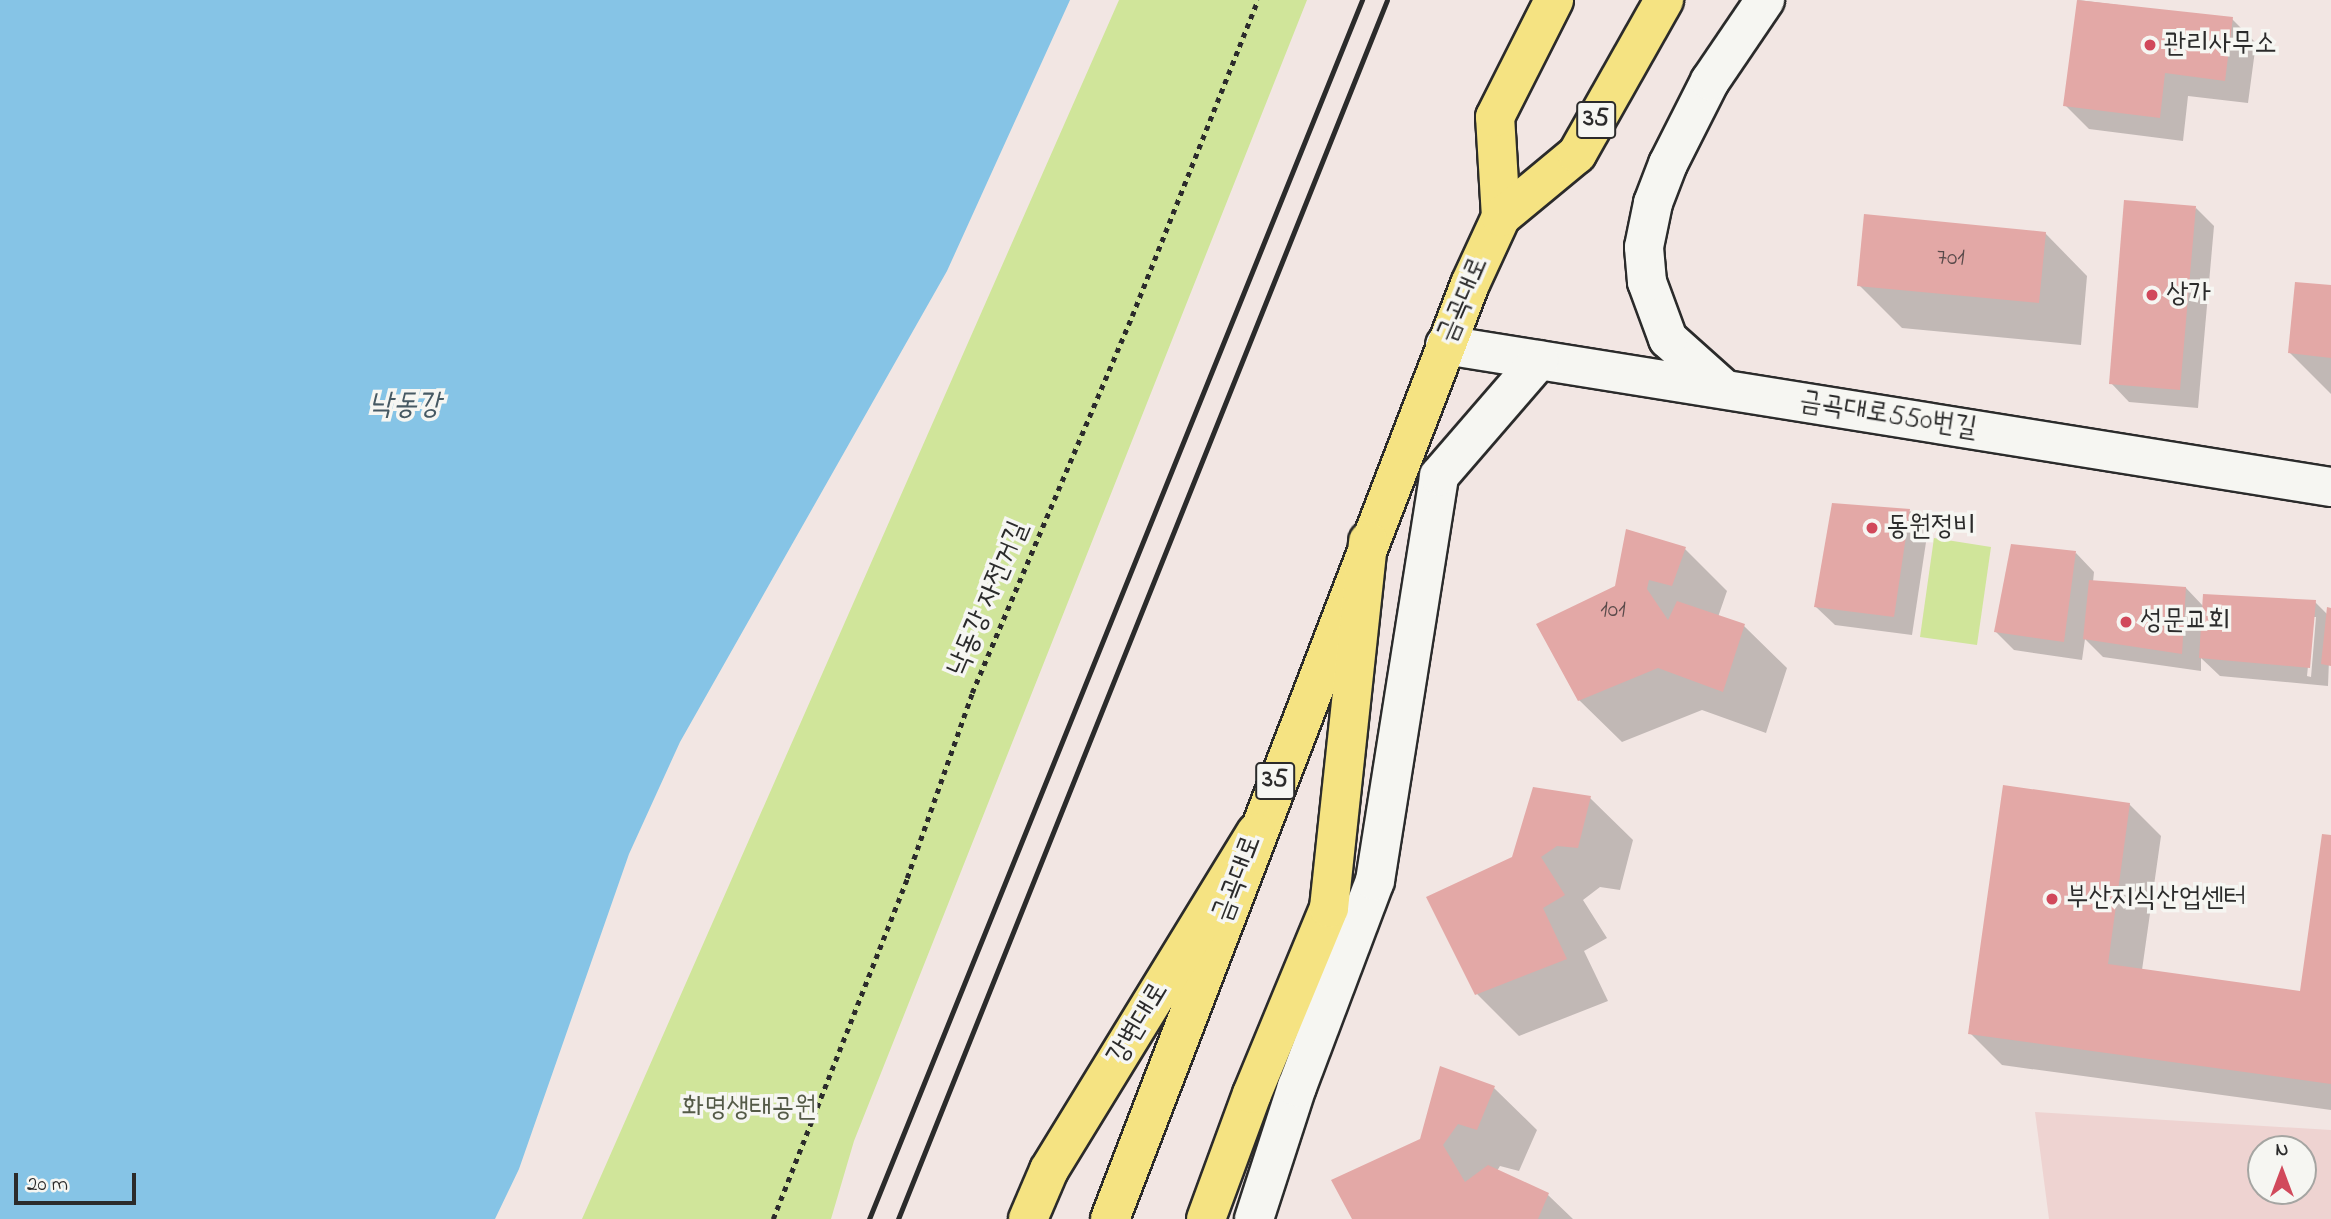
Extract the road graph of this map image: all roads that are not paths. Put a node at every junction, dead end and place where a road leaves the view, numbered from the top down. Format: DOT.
graph roads {
  1 [pos="1554,0"];
  2 [pos="1664,0"];
  3 [pos="1765,0"];
  4 [pos="1501,217"];
  5 [pos="1445,345"];
  6 [pos="1539,360"];
  7 [pos="1430,384"];
  8 [pos="1724,389"];
  9 [pos="1439,476"];
  10 [pos="2331,487"];
  11 [pos="1368,541"];
  12 [pos="1256,832"];
  13 [pos="1028,1219"];
  14 [pos="1110,1219"];
  15 [pos="1206,1219"];
  16 [pos="1254,1219"];
  1 -- 4 [label="main road, 금곡대로 / 35"];
  2 -- 4 [label="main road, 금곡대로 / 35"];
  3 -- 8 [label="street"];
  4 -- 5 [label="main road, 금곡대로 / 35"];
  5 -- 6 [label="street, 금곡대로550번길"];
  5 -- 7 [label="main road, 금곡대로 / 35"];
  6 -- 8 [label="street, 금곡대로550번길"];
  6 -- 9 [label="street"];
  7 -- 9 [label="street, 금곡대로"];
  7 -- 11 [label="main road, 금곡대로 / 35"];
  8 -- 10 [label="street, 금곡대로550번길"];
  9 -- 16 [label="street, 금곡대로"];
  11 -- 12 [label="main road, 금곡대로 / 35"];
  11 -- 15 [label="main road"];
  12 -- 13 [label="main road, 강변대로"];
  12 -- 14 [label="main road, 금곡대로 / 35"];
}
